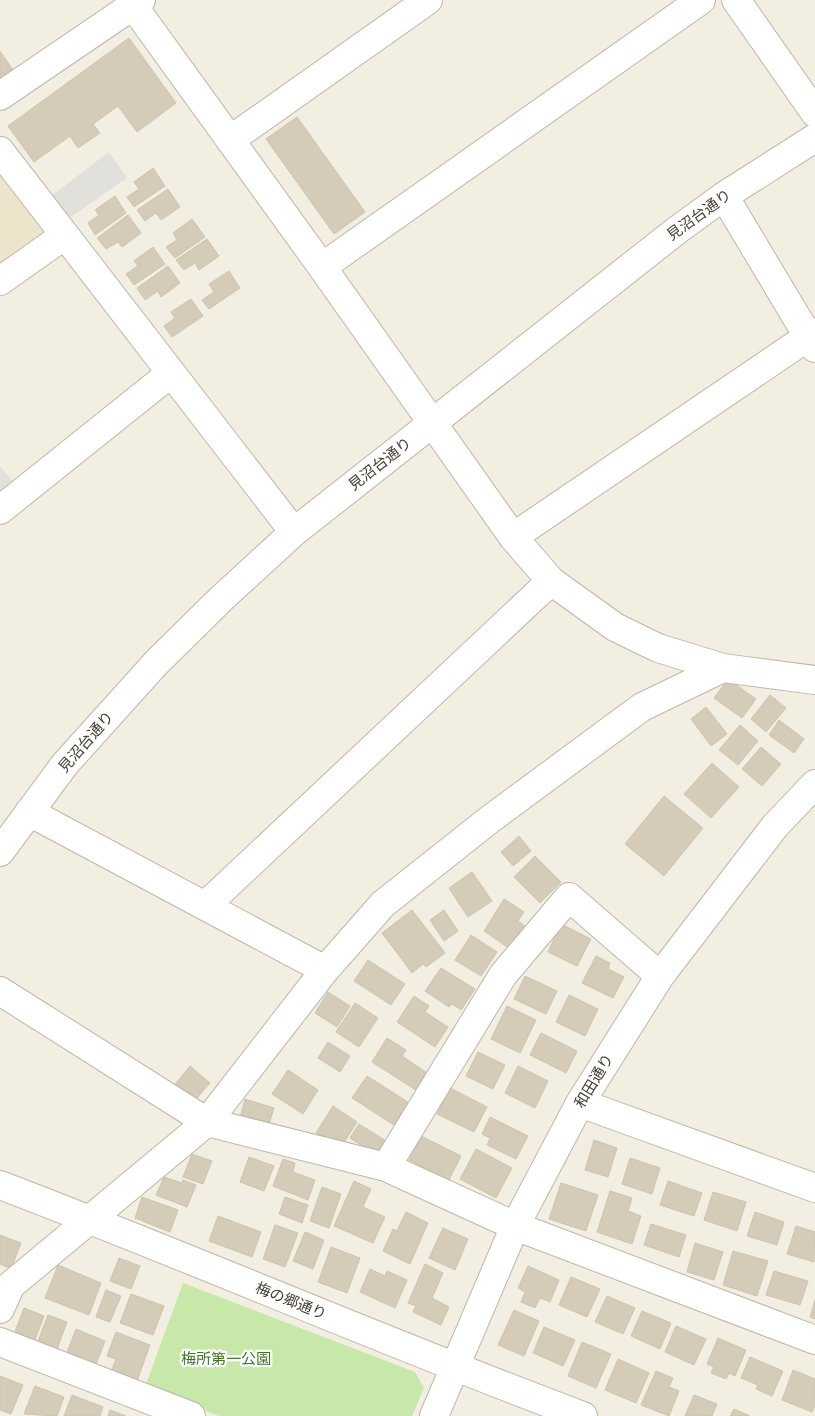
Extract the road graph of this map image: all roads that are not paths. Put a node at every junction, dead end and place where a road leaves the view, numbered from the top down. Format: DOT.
graph roads {
  1 [pos="428,0"];
  2 [pos="701,0"];
  3 [pos="736,0"];
  4 [pos="134,2"];
  5 [pos="0,96"];
  6 [pos="815,113"];
  7 [pos="815,138"];
  8 [pos="230,140"];
  9 [pos="0,151"];
  10 [pos="724,196"];
  11 [pos="65,235"];
  12 [pos="322,267"];
  13 [pos="0,281"];
  14 [pos="813,339"];
  15 [pos="172,373"];
  16 [pos="432,422"];
  17 [pos="0,510"];
  18 [pos="294,532"];
  19 [pos="514,537"];
  20 [pos="551,581"];
  21 [pos="723,668"];
  22 [pos="815,680"];
  23 [pos="815,784"];
  24 [pos="29,812"];
  25 [pos="0,852"];
  26 [pos="206,905"];
  27 [pos="325,970"];
  28 [pos="660,976"];
  29 [pos="0,991"];
  30 [pos="580,1103"];
  31 [pos="207,1122"];
  32 [pos="386,1167"];
  33 [pos="0,1185"];
  34 [pos="814,1186"];
  35 [pos="89,1218"];
  36 [pos="515,1226"];
  37 [pos="0,1309"];
  38 [pos="815,1340"];
  39 [pos="0,1342"];
  40 [pos="454,1368"];
  41 [pos="191,1416"];
  42 [pos="434,1416"];
  43 [pos="582,1416"];
  1 -- 8 [label="street"];
  2 -- 12 [label="street"];
  3 -- 6 [label="street"];
  4 -- 5 [label="street"];
  4 -- 8 [label="street"];
  7 -- 10 [label="street, 見沼台通り"];
  8 -- 12 [label="street"];
  9 -- 11 [label="street"];
  10 -- 14 [label="street"];
  10 -- 16 [label="street, 見沼台通り"];
  11 -- 13 [label="street"];
  11 -- 15 [label="street"];
  12 -- 16 [label="street"];
  14 -- 19 [label="street"];
  15 -- 17 [label="street"];
  15 -- 18 [label="street"];
  16 -- 18 [label="street, 見沼台通り"];
  16 -- 19 [label="street"];
  18 -- 24 [label="street, 見沼台通り"];
  19 -- 20 [label="street"];
  20 -- 21 [label="street"];
  20 -- 26 [label="street"];
  21 -- 22 [label="street"];
  21 -- 27 [label="street"];
  23 -- 28 [label="street, 和田通り"];
  24 -- 25 [label="street, 見沼台通り"];
  24 -- 26 [label="street"];
  26 -- 27 [label="street"];
  27 -- 31 [label="street"];
  28 -- 30 [label="street, 和田通り"];
  28 -- 32 [label="street"];
  29 -- 31 [label="street"];
  30 -- 34 [label="street"];
  30 -- 36 [label="street, 和田通り"];
  31 -- 32 [label="street"];
  31 -- 35 [label="street"];
  32 -- 36 [label="street"];
  33 -- 35 [label="street, 梅の郷通り"];
  35 -- 37 [label="street"];
  35 -- 40 [label="street, 梅の郷通り"];
  36 -- 38 [label="street"];
  36 -- 40 [label="street, 和田通り"];
  39 -- 41 [label="street"];
  40 -- 42 [label="street, 和田通り"];
  40 -- 43 [label="street, 梅の郷通り"];
}
